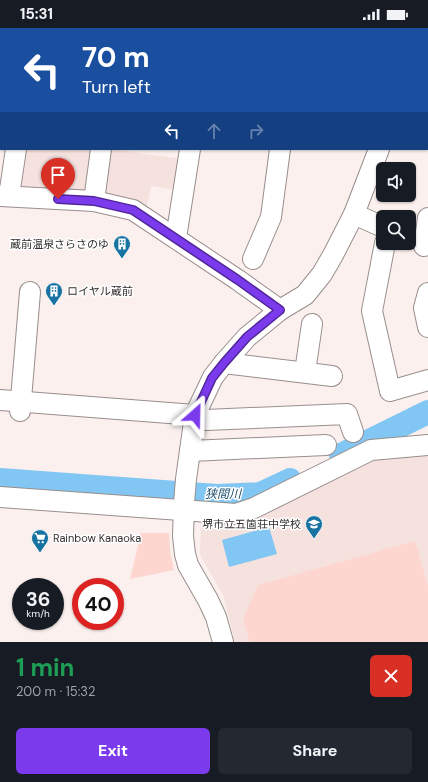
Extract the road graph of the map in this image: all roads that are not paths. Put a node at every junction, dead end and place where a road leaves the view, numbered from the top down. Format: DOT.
graph roads {
  1 [pos="16,150"];
  2 [pos="101,150"];
  3 [pos="190,150"];
  4 [pos="280,150"];
  5 [pos="379,150"];
  6 [pos="5,196"];
  7 [pos="94,201"];
  8 [pos="354,214"];
  9 [pos="428,218"];
  10 [pos="376,224"];
  11 [pos="176,238"];
  12 [pos="420,244"];
  13 [pos="384,250"];
  14 [pos="253,259"];
  15 [pos="30,292"];
  16 [pos="428,293"];
  17 [pos="280,310"];
  18 [pos="312,324"];
  19 [pos="428,327"];
  20 [pos="224,363"];
  21 [pos="305,372"];
  22 [pos="332,376"];
  23 [pos="428,380"];
  24 [pos="0,400"];
  25 [pos="21,407"];
  26 [pos="195,415"];
  27 [pos="353,432"];
  28 [pos="326,445"];
  29 [pos="428,445"];
  30 [pos="190,451"];
  31 [pos="0,498"];
  32 [pos="184,507"];
  33 [pos="223,642"];
  1 -- 6 [label="street"];
  2 -- 7 [label="street"];
  3 -- 11 [label="street"];
  4 -- 14 [label="street"];
  5 -- 8 [label="street"];
  6 -- 7 [label="street"];
  7 -- 11 [label="street"];
  8 -- 10 [label="street"];
  8 -- 17 [label="street"];
  9 -- 12 [label="street"];
  11 -- 17 [label="street"];
  13 -- 23 [label="street"];
  15 -- 25 [label="street"];
  16 -- 19 [label="street"];
  17 -- 20 [label="street"];
  18 -- 21 [label="street"];
  20 -- 21 [label="street"];
  20 -- 26 [label="street"];
  21 -- 22 [label="street"];
  24 -- 25 [label="street"];
  25 -- 26 [label="street"];
  26 -- 27 [label="street"];
  26 -- 30 [label="street"];
  28 -- 30 [label="street"];
  29 -- 32 [label="street"];
  30 -- 32 [label="street"];
  31 -- 32 [label="street"];
  32 -- 33 [label="street"];
}
